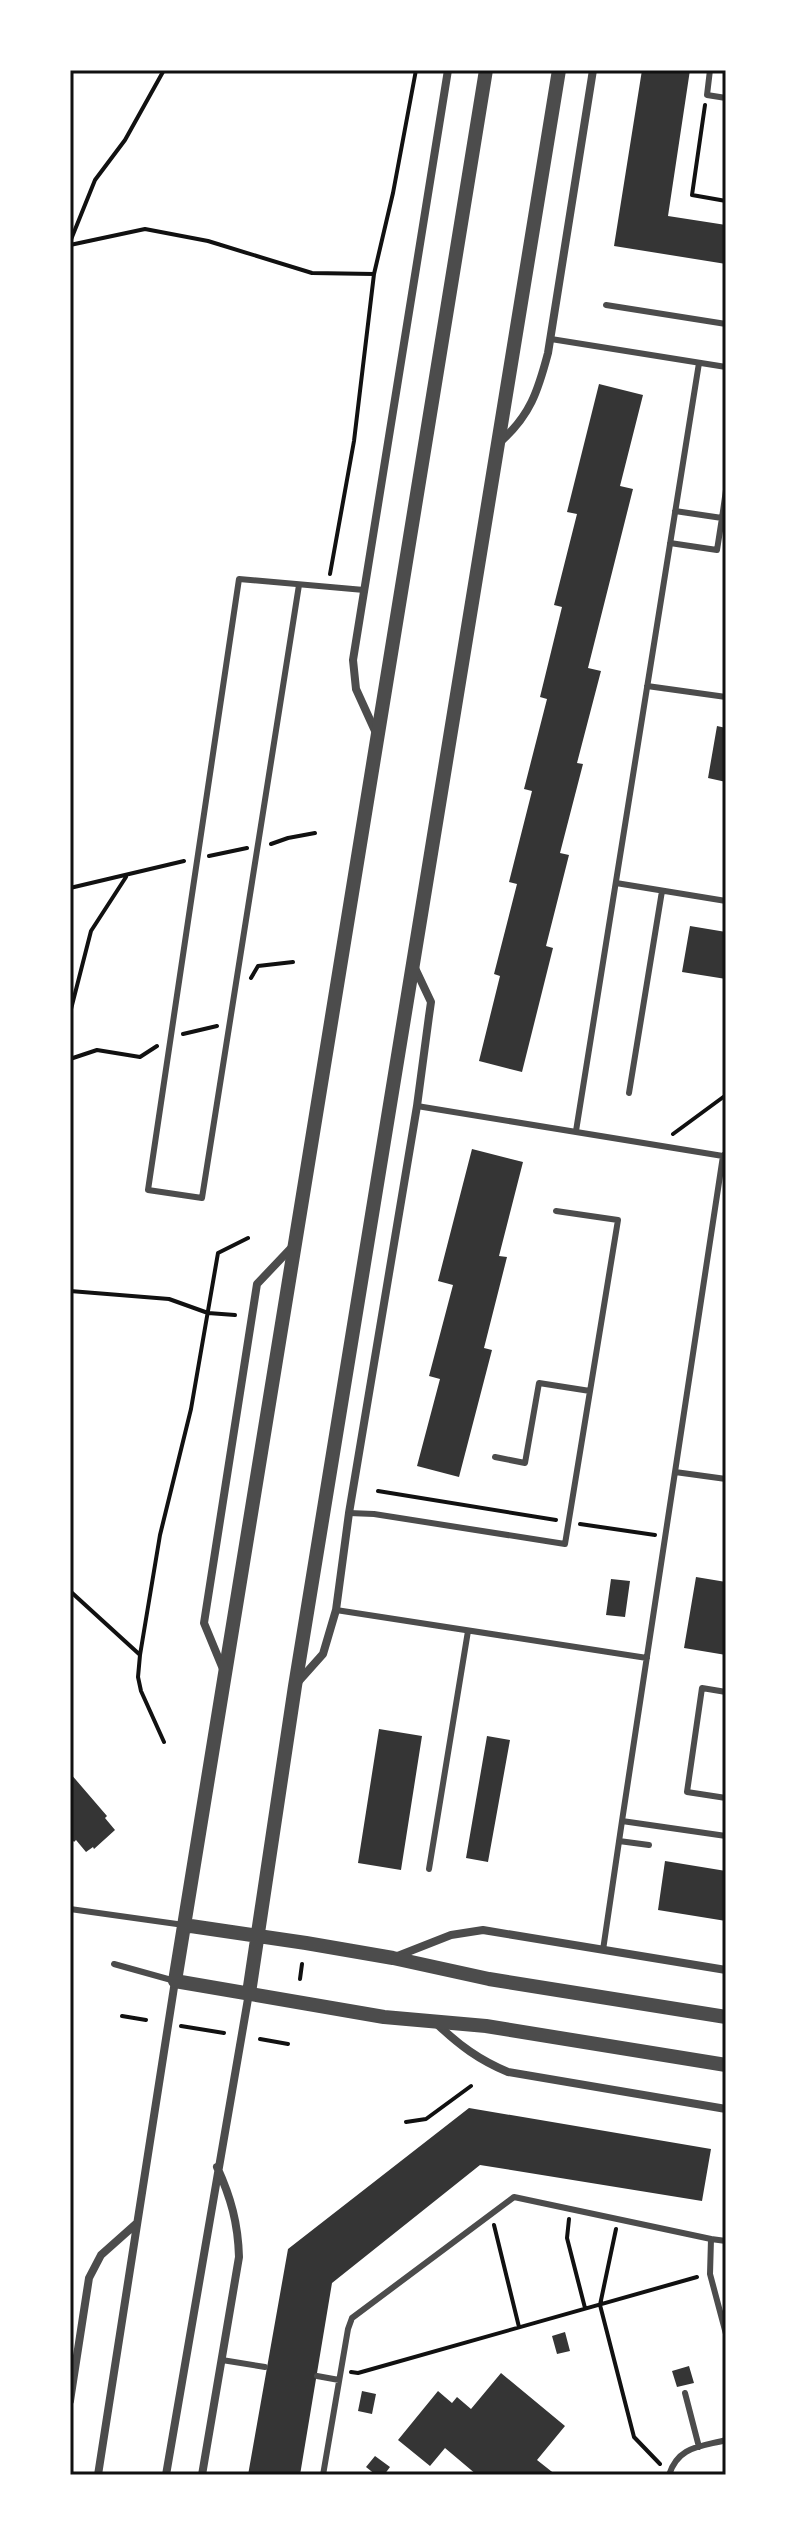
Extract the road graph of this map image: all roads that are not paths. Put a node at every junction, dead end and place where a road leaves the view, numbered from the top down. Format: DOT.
graph roads {
  1 [pos="448,70"];
  2 [pos="486,70"];
  3 [pos="559,70"];
  4 [pos="593,70"];
  5 [pos="710,70"];
  6 [pos="726,98"];
  7 [pos="606,305"];
  8 [pos="726,324"];
  9 [pos="551,339"];
  10 [pos="699,363"];
  11 [pos="726,367"];
  12 [pos="496,445"];
  13 [pos="726,494"];
  14 [pos="675,511"];
  15 [pos="722,518"];
  16 [pos="670,543"];
  17 [pos="299,585"];
  18 [pos="364,590"];
  19 [pos="647,686"];
  20 [pos="726,697"];
  21 [pos="379,739"];
  22 [pos="616,883"];
  23 [pos="662,891"];
  24 [pos="726,901"];
  25 [pos="414,964"];
  26 [pos="629,1093"];
  27 [pos="417,1106"];
  28 [pos="576,1131"];
  29 [pos="724,1154"];
  30 [pos="556,1211"];
  31 [pos="297,1242"];
  32 [pos="590,1391"];
  33 [pos="495,1457"];
  34 [pos="675,1472"];
  35 [pos="726,1479"];
  36 [pos="349,1513"];
  37 [pos="336,1610"];
  38 [pos="468,1631"];
  39 [pos="647,1658"];
  40 [pos="225,1675"];
  41 [pos="295,1686"];
  42 [pos="726,1692"];
  43 [pos="726,1798"];
  44 [pos="622,1821"];
  45 [pos="726,1836"];
  46 [pos="619,1841"];
  47 [pos="649,1845"];
  48 [pos="429,1869"];
  49 [pos="70,1909"];
  50 [pos="184,1925"];
  51 [pos="258,1935"];
  52 [pos="603,1950"];
  53 [pos="393,1958"];
  54 [pos="114,1964"];
  55 [pos="726,1970"];
  56 [pos="175,1981"];
  57 [pos="249,1993"];
  58 [pos="726,2017"];
  59 [pos="434,2021"];
  60 [pos="726,2065"];
  61 [pos="726,2109"];
  62 [pos="217,2167"];
  63 [pos="138,2223"];
  64 [pos="711,2239"];
  65 [pos="726,2241"];
  66 [pos="726,2334"];
  67 [pos="222,2360"];
  68 [pos="265,2367"];
  69 [pos="317,2376"];
  70 [pos="339,2380"];
  71 [pos="685,2393"];
  72 [pos="70,2401"];
  73 [pos="726,2440"];
  74 [pos="699,2447"];
  75 [pos="98,2475"];
  76 [pos="166,2475"];
  77 [pos="202,2475"];
  78 [pos="323,2475"];
  79 [pos="669,2475"];
  1 -- 18 [label="street"];
  2 -- 21 [label="street"];
  3 -- 12 [label="street"];
  4 -- 9 [label="street"];
  5 -- 6 [label="lane"];
  7 -- 8 [label="lane"];
  9 -- 10 [label="lane"];
  9 -- 12 [label="street"];
  10 -- 11 [label="lane"];
  10 -- 14 [label="lane"];
  12 -- 25 [label="street"];
  13 -- 15 [label="lane"];
  14 -- 15 [label="lane"];
  14 -- 16 [label="lane"];
  15 -- 16 [label="lane"];
  16 -- 19 [label="lane"];
  17 -- 17 [label="lane"];
  17 -- 18 [label="lane"];
  18 -- 21 [label="street"];
  19 -- 20 [label="lane"];
  19 -- 22 [label="lane"];
  21 -- 31 [label="street"];
  22 -- 23 [label="lane"];
  22 -- 28 [label="lane"];
  23 -- 24 [label="lane"];
  23 -- 26 [label="lane"];
  25 -- 27 [label="street"];
  25 -- 41 [label="street"];
  27 -- 28 [label="lane"];
  27 -- 36 [label="street"];
  28 -- 29 [label="lane"];
  29 -- 34 [label="lane"];
  30 -- 32 [label="lane"];
  31 -- 40 [label="street"];
  31 -- 40 [label="street"];
  32 -- 33 [label="lane"];
  32 -- 36 [label="lane"];
  34 -- 35 [label="lane"];
  34 -- 39 [label="lane"];
  36 -- 37 [label="street"];
  37 -- 38 [label="lane"];
  37 -- 41 [label="street"];
  38 -- 39 [label="lane"];
  38 -- 48 [label="lane"];
  39 -- 44 [label="lane"];
  40 -- 50 [label="street"];
  41 -- 51 [label="street"];
  42 -- 43 [label="lane"];
  44 -- 45 [label="lane"];
  44 -- 46 [label="lane"];
  46 -- 47 [label="lane"];
  46 -- 52 [label="lane"];
  49 -- 50 [label="lane"];
  50 -- 51 [label="street"];
  50 -- 56 [label="street"];
  51 -- 53 [label="street"];
  51 -- 57 [label="street"];
  52 -- 53 [label="street"];
  52 -- 55 [label="street"];
  53 -- 58 [label="street"];
  54 -- 56 [label="lane"];
  56 -- 57 [label="street"];
  56 -- 63 [label="street"];
  57 -- 59 [label="street"];
  57 -- 62 [label="street"];
  59 -- 60 [label="street"];
  59 -- 61 [label="street"];
  62 -- 67 [label="street"];
  62 -- 76 [label="street"];
  63 -- 72 [label="street"];
  63 -- 75 [label="street"];
  64 -- 65 [label="lane"];
  64 -- 66 [label="lane"];
  64 -- 70 [label="lane"];
  67 -- 68 [label="lane"];
  67 -- 77 [label="street"];
  69 -- 70 [label="lane"];
  70 -- 78 [label="lane"];
  71 -- 74 [label="lane"];
  73 -- 74 [label="lane"];
  74 -- 79 [label="lane"];
}
